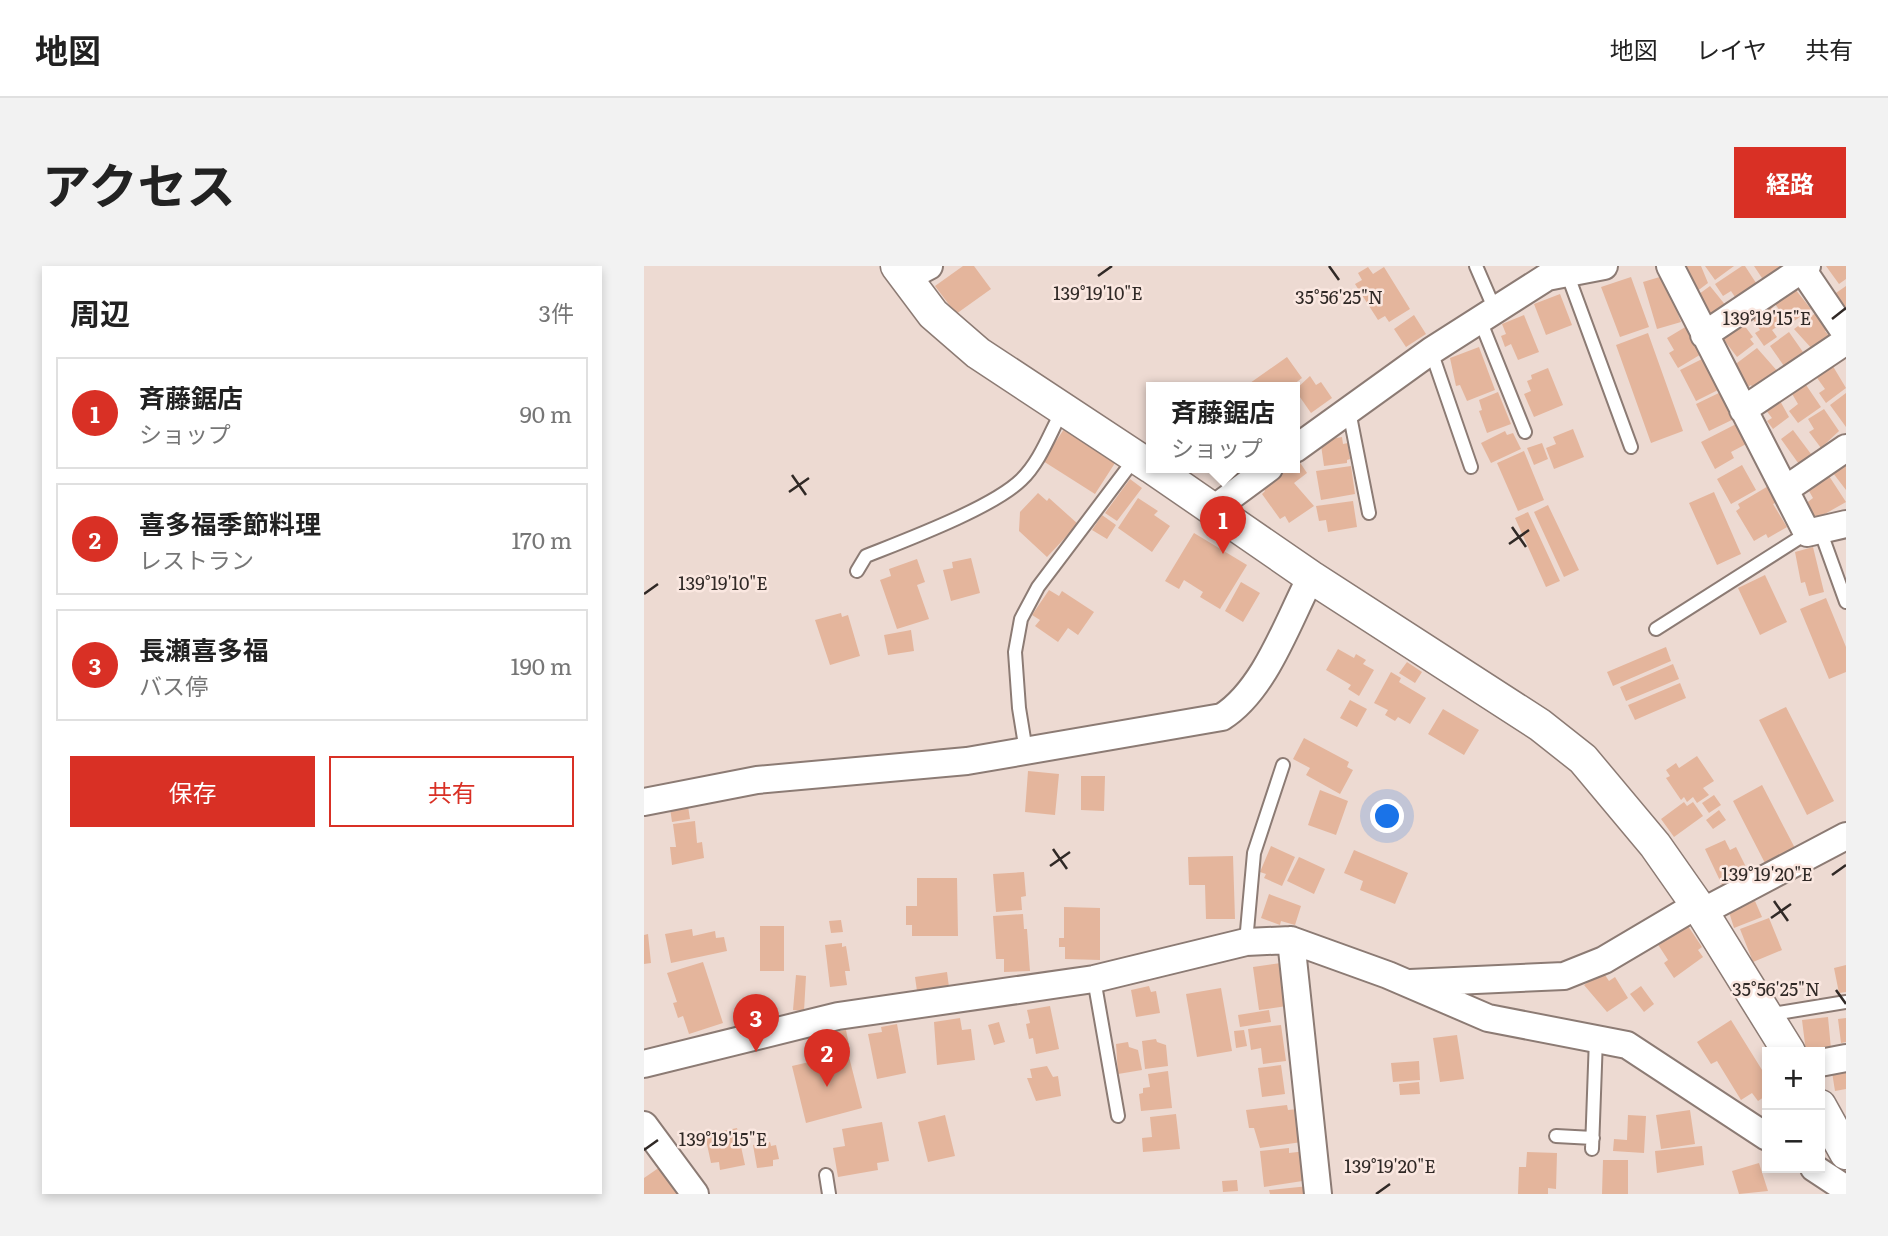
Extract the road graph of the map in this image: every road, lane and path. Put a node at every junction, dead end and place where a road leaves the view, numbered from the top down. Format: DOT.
graph roads {
  1 [pos="1476,266"];
  2 [pos="1604,266"];
  3 [pos="1670,266"];
  4 [pos="1803,267"];
  5 [pos="911,270"];
  6 [pos="1567,273"];
  7 [pos="1487,315"];
  8 [pos="1846,334"];
  9 [pos="1704,335"];
  10 [pos="1846,341"];
  11 [pos="1431,351"];
  12 [pos="1743,410"];
  13 [pos="1062,411"];
  14 [pos="1349,411"];
  15 [pos="1525,432"];
  16 [pos="1300,445"];
  17 [pos="1631,447"];
  18 [pos="1846,448"];
  19 [pos="1146,463"];
  20 [pos="1146,465"];
  21 [pos="1471,467"];
  22 [pos="1161,473"];
  23 [pos="1262,473"];
  24 [pos="1786,489"];
  25 [pos="1215,508"];
  26 [pos="1369,513"];
  27 [pos="1846,524"];
  28 [pos="1814,531"];
  29 [pos="858,571"];
  30 [pos="1311,577"];
  31 [pos="1846,602"];
  32 [pos="1656,629"];
  33 [pos="1026,751"];
  34 [pos="1283,765"];
  35 [pos="644,802"];
  36 [pos="1846,836"];
  37 [pos="1699,909"];
  38 [pos="1291,940"];
  39 [pos="1246,942"];
  40 [pos="1094,979"];
  41 [pos="1408,983"];
  42 [pos="1846,1002"];
  43 [pos="1766,1016"];
  44 [pos="1596,1038"];
  45 [pos="1786,1047"];
  46 [pos="1846,1058"];
  47 [pos="1825,1062"];
  48 [pos="644,1064"];
  49 [pos="1822,1110"];
  50 [pos="1118,1116"];
  51 [pos="644,1125"];
  52 [pos="1762,1133"];
  53 [pos="1556,1136"];
  54 [pos="1846,1153"];
  55 [pos="1822,1173"];
  56 [pos="826,1175"];
  57 [pos="1846,1189"];
  58 [pos="695,1194"];
  59 [pos="829,1194"];
  60 [pos="1318,1194"];
  1 -- 7 [label="lane"];
  2 -- 6 [label="street"];
  3 -- 9 [label="street"];
  4 -- 8 [label="street"];
  4 -- 9 [label="street"];
  5 -- 13 [label="street"];
  6 -- 7 [label="street"];
  6 -- 17 [label="lane"];
  7 -- 11 [label="street"];
  7 -- 15 [label="lane"];
  9 -- 12 [label="street"];
  10 -- 12 [label="street"];
  11 -- 14 [label="street"];
  11 -- 21 [label="lane"];
  12 -- 24 [label="street"];
  13 -- 19 [label="street"];
  13 -- 29 [label="lane"];
  14 -- 16 [label="street"];
  14 -- 26 [label="lane"];
  18 -- 24 [label="street"];
  20 -- 33 [label="lane"];
  22 -- 25 [label="street"];
  23 -- 25 [label="street"];
  24 -- 28 [label="street"];
  25 -- 30 [label="street"];
  27 -- 28 [label="street"];
  28 -- 31 [label="lane"];
  28 -- 32 [label="lane"];
  30 -- 33 [label="street"];
  30 -- 37 [label="street"];
  33 -- 35 [label="street"];
  34 -- 39 [label="lane"];
  36 -- 37 [label="street"];
  37 -- 41 [label="street"];
  37 -- 43 [label="street"];
  38 -- 39 [label="street"];
  38 -- 41 [label="street"];
  38 -- 60 [label="street"];
  39 -- 40 [label="street"];
  40 -- 48 [label="street"];
  40 -- 50 [label="lane"];
  41 -- 44 [label="street"];
  42 -- 43 [label="lane"];
  43 -- 45 [label="street"];
  44 -- 52 [label="street"];
  44 -- 53 [label="lane"];
  46 -- 47 [label="street"];
  49 -- 54 [label="street"];
  51 -- 58 [label="street"];
  55 -- 57 [label="street"];
  56 -- 59 [label="lane"];
}
